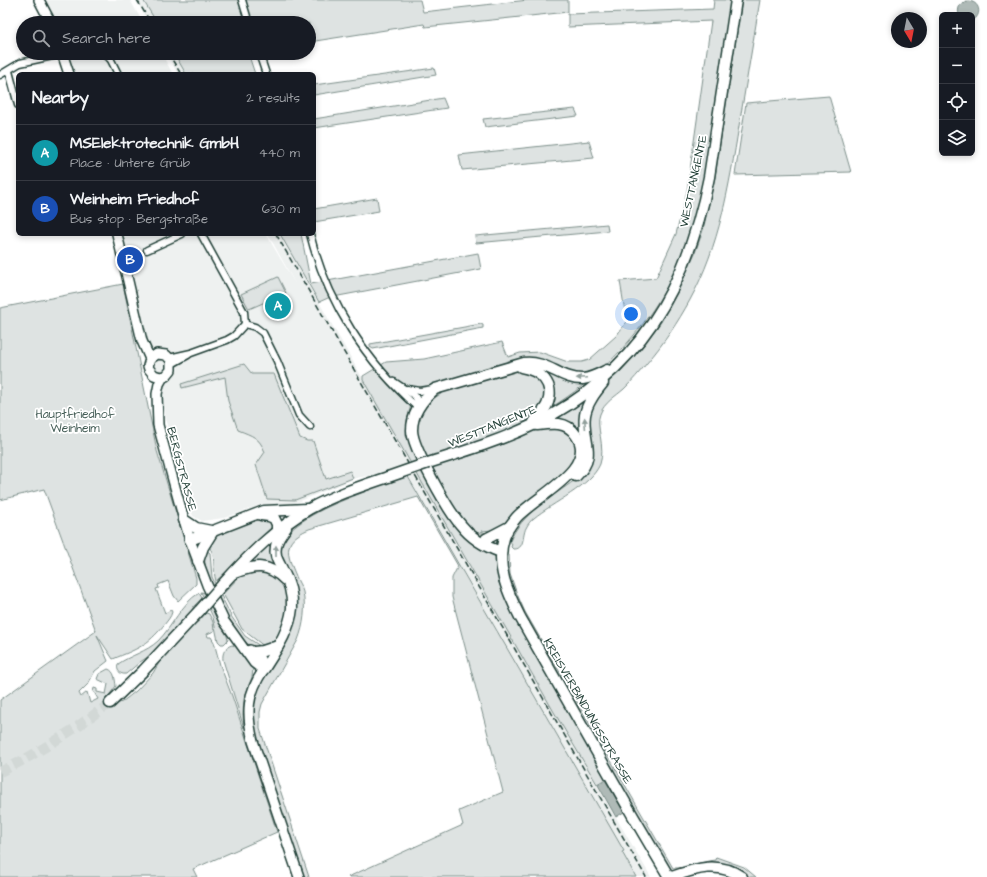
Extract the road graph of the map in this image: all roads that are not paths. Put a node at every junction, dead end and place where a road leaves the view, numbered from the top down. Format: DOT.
graph roads {
  1 [pos="39,0"];
  2 [pos="242,0"];
  3 [pos="736,0"];
  4 [pos="47,16"];
  5 [pos="247,16"];
  6 [pos="34,60"];
  7 [pos="64,60"];
  8 [pos="111,60"];
  9 [pos="261,60"];
  10 [pos="9,71"];
  11 [pos="68,72"];
  12 [pos="117,72"];
  13 [pos="265,72"];
  14 [pos="0,75"];
  15 [pos="16,97"];
  16 [pos="117,236"];
  17 [pos="178,236"];
  18 [pos="202,236"];
  19 [pos="311,236"];
  20 [pos="147,250"];
  21 [pos="245,324"];
  22 [pos="153,357"];
  23 [pos="171,361"];
  24 [pos="517,366"];
  25 [pos="618,366"];
  26 [pos="609,374"];
  27 [pos="158,376"];
  28 [pos="391,380"];
  29 [pos="451,385"];
  30 [pos="405,388"];
  31 [pos="435,389"];
  32 [pos="419,407"];
  33 [pos="531,426"];
  34 [pos="310,427"];
  35 [pos="309,509"];
  36 [pos="255,515"];
  37 [pos="184,520"];
  38 [pos="291,521"];
  39 [pos="509,527"];
  40 [pos="277,531"];
  41 [pos="213,532"];
  42 [pos="474,537"];
  43 [pos="486,539"];
  44 [pos="190,540"];
  45 [pos="501,552"];
  46 [pos="198,561"];
  47 [pos="232,574"];
  48 [pos="288,582"];
  49 [pos="240,644"];
  50 [pos="278,646"];
  51 [pos="254,652"];
  52 [pos="263,669"];
  53 [pos="110,703"];
  54 [pos="701,869"];
  55 [pos="299,877"];
  56 [pos="671,877"];
  57 [pos="690,877"];
  58 [pos="742,877"];
  1 -- 4 [label="main road"];
  2 -- 5 [label="street"];
  3 -- 25 [label="main road, WESTTANGENTE"];
  6 -- 10 [label="street"];
  7 -- 11 [label="main road"];
  8 -- 12 [label="street"];
  9 -- 13 [label="street"];
  10 -- 14 [label="street"];
  10 -- 15 [label="street"];
  16 -- 22 [label="main road, BERGSTRASSE"];
  17 -- 20 [label="street"];
  18 -- 21 [label="street"];
  19 -- 28 [label="street"];
  21 -- 23 [label="street"];
  21 -- 34 [label="street"];
  22 -- 23 [label="main road"];
  22 -- 27 [label="main road, BERGSTRASSE"];
  23 -- 27 [label="main road, BERGSTRASSE"];
  25 -- 24 [label="main road, one-way"];
  24 -- 29 [label="main road"];
  24 -- 33 [label="main road"];
  25 -- 26 [label="main road, WESTTANGENTE"];
  26 -- 33 [label="main road, WESTTANGENTE"];
  45 -- 26 [label="main road, one-way"];
  27 -- 37 [label="main road, BERGSTRASSE"];
  28 -- 30 [label="street"];
  28 -- 32 [label="street"];
  29 -- 31 [label="main road"];
  29 -- 32 [label="main road"];
  30 -- 31 [label="street"];
  30 -- 32 [label="street"];
  31 -- 32 [label="main road"];
  32 -- 42 [label="main road"];
  33 -- 35 [label="main road, WESTTANGENTE, bridge"];
  33 -- 39 [label="main road"];
  35 -- 36 [label="main road"];
  35 -- 38 [label="main road, WESTTANGENTE"];
  36 -- 40 [label="main road"];
  36 -- 41 [label="main road"];
  37 -- 41 [label="main road"];
  37 -- 44 [label="main road, BERGSTRASSE"];
  38 -- 40 [label="main road, WESTTANGENTE"];
  48 -- 38 [label="main road, one-way"];
  39 -- 43 [label="main road"];
  39 -- 45 [label="main road"];
  40 -- 47 [label="main road, WESTTANGENTE"];
  41 -- 44 [label="main road"];
  41 -- 46 [label="main road"];
  42 -- 43 [label="main road"];
  42 -- 45 [label="main road"];
  43 -- 45 [label="main road"];
  44 -- 46 [label="main road, BERGSTRASSE"];
  45 -- 56 [label="main road, KREISVERBINDUNGSSTRASSE"];
  46 -- 49 [label="main road, BERGSTRASSE"];
  47 -- 48 [label="main road"];
  47 -- 53 [label="main road, WESTTANGENTE, bridge"];
  48 -- 50 [label="main road"];
  49 -- 51 [label="main road"];
  49 -- 52 [label="main road, BERGSTRASSE"];
  50 -- 51 [label="main road"];
  50 -- 52 [label="main road"];
  51 -- 52 [label="main road"];
  52 -- 55 [label="main road"];
  54 -- 56 [label="main road"];
  54 -- 57 [label="main road"];
  54 -- 58 [label="main road"];
}
